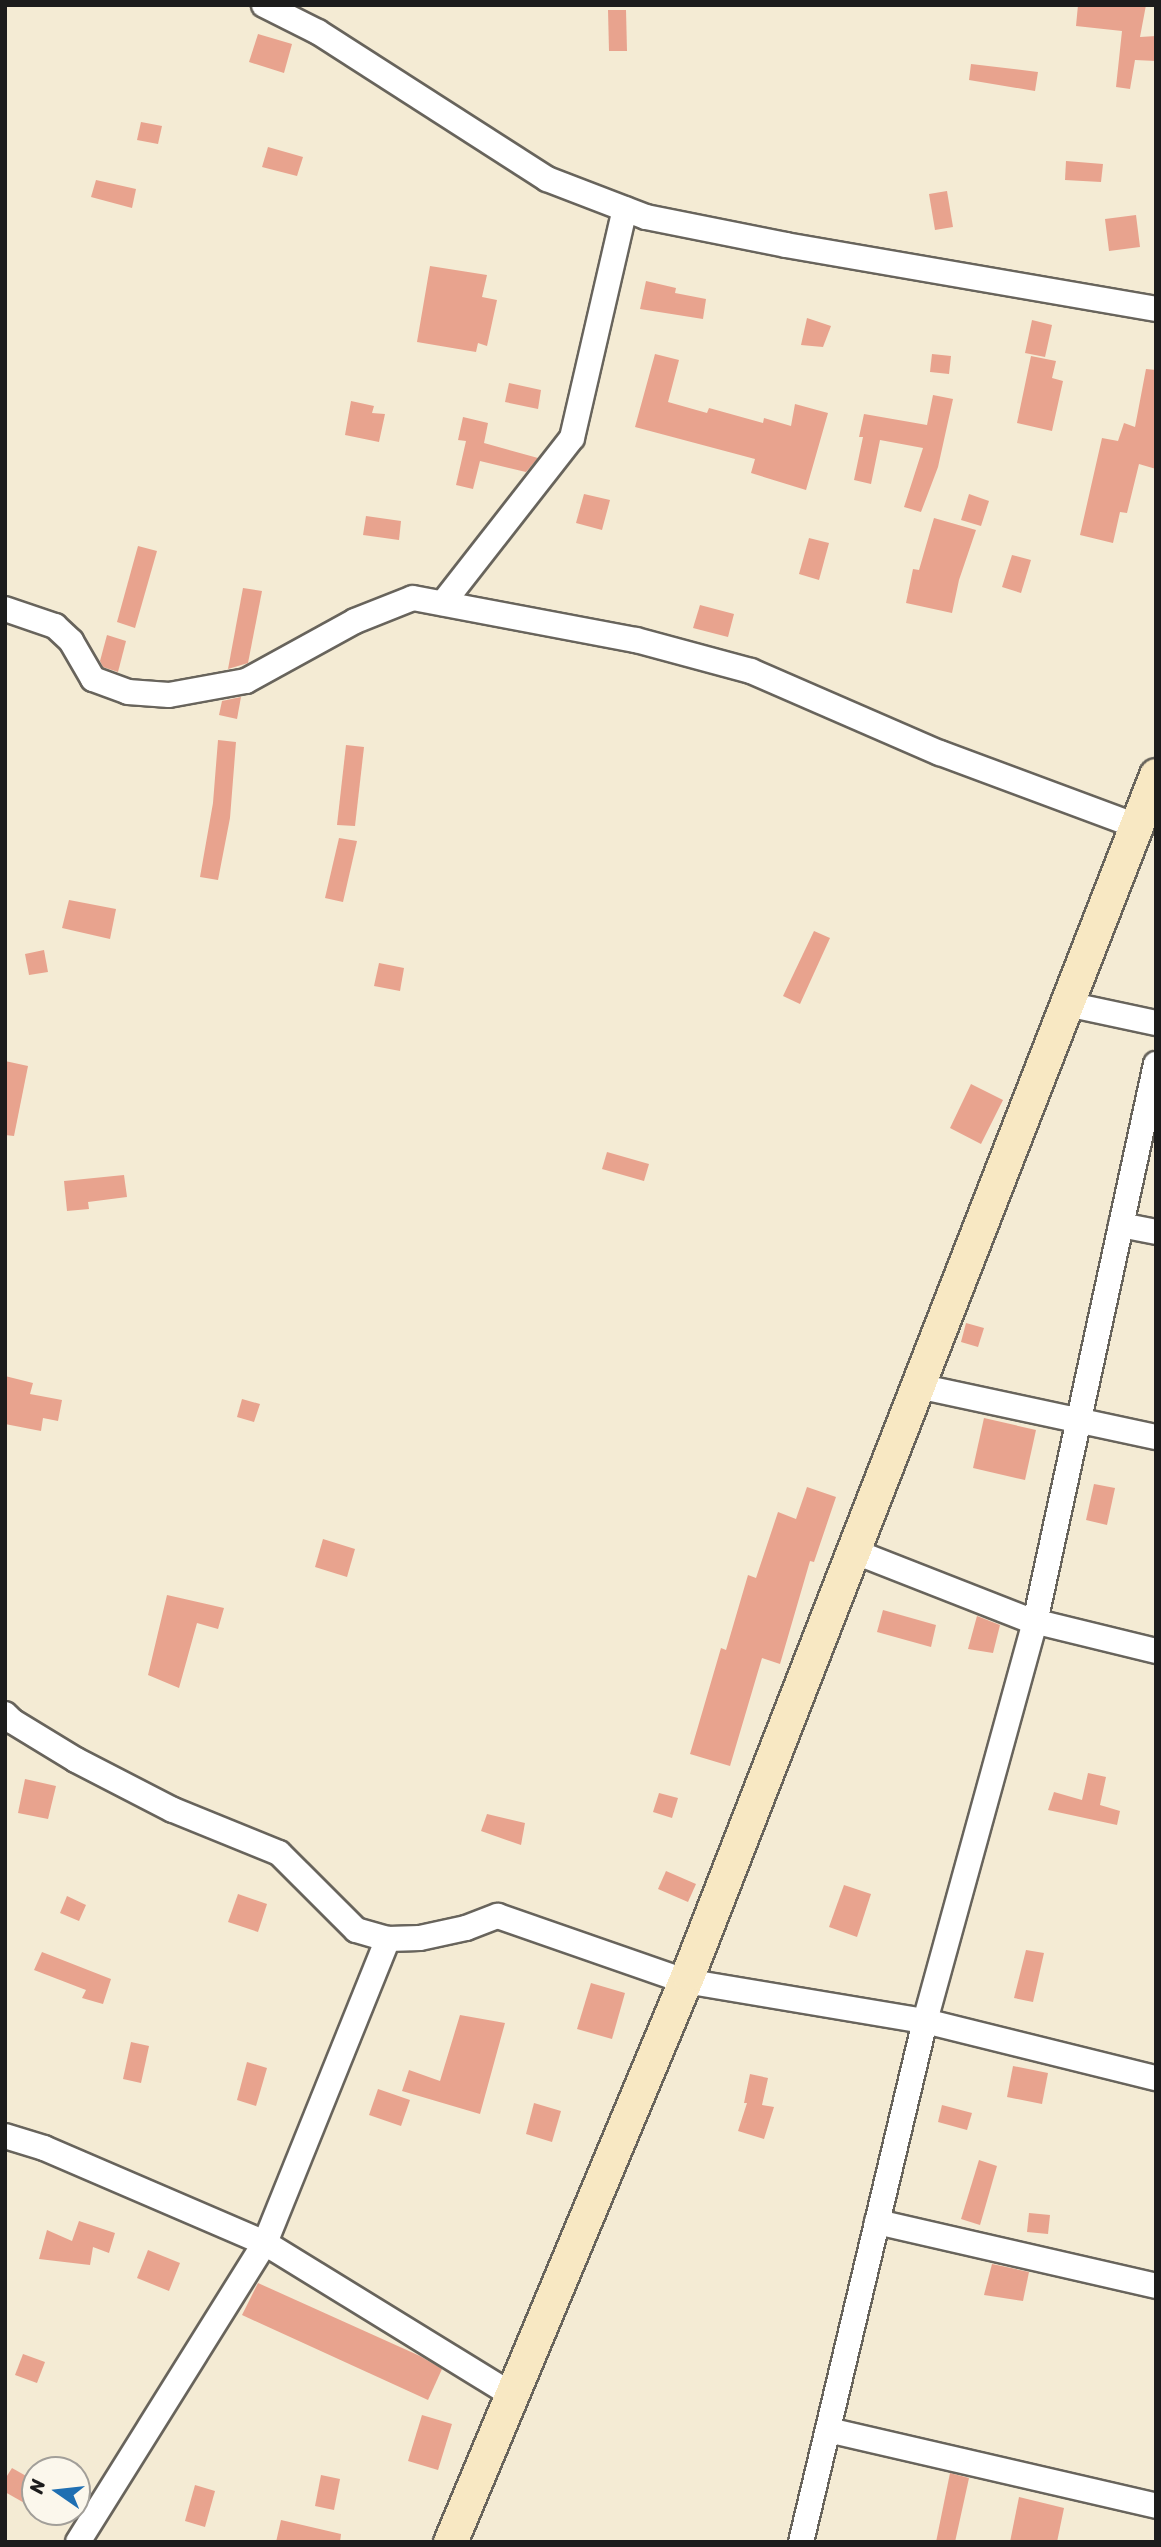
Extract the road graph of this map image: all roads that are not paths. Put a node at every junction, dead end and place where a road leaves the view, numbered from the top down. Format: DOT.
graph roads {
  1 [pos="264,5"];
  2 [pos="625,209"];
  3 [pos="1156,309"];
  4 [pos="443,603"];
  5 [pos="5,609"];
  6 [pos="1148,802"];
  7 [pos="1066,1004"];
  8 [pos="1156,1023"];
  9 [pos="1156,1064"];
  10 [pos="1121,1225"];
  11 [pos="1156,1232"];
  12 [pos="918,1386"];
  13 [pos="1079,1420"];
  14 [pos="1156,1437"];
  15 [pos="853,1551"];
  16 [pos="1035,1622"];
  17 [pos="1156,1651"];
  18 [pos="5,1714"];
  19 [pos="388,1939"];
  20 [pos="685,1981"];
  21 [pos="925,2021"];
  22 [pos="1156,2078"];
  23 [pos="5,2136"];
  24 [pos="877,2222"];
  25 [pos="265,2243"];
  26 [pos="1156,2286"];
  27 [pos="512,2395"];
  28 [pos="828,2430"];
  29 [pos="1156,2506"];
  30 [pos="78,2542"];
  31 [pos="450,2542"];
  32 [pos="801,2542"];
  1 -- 2 [label="street"];
  2 -- 3 [label="street"];
  2 -- 4 [label="street"];
  4 -- 5 [label="street"];
  4 -- 6 [label="street"];
  6 -- 7 [label="street"];
  7 -- 8 [label="street"];
  7 -- 12 [label="street"];
  9 -- 10 [label="street"];
  10 -- 11 [label="street"];
  10 -- 13 [label="street"];
  12 -- 13 [label="street"];
  12 -- 15 [label="street"];
  13 -- 14 [label="street"];
  13 -- 16 [label="street"];
  15 -- 16 [label="street"];
  15 -- 20 [label="street"];
  16 -- 17 [label="street"];
  16 -- 21 [label="street"];
  18 -- 19 [label="street"];
  19 -- 20 [label="street"];
  19 -- 25 [label="street"];
  20 -- 21 [label="street"];
  20 -- 27 [label="street"];
  21 -- 22 [label="street"];
  21 -- 24 [label="street"];
  23 -- 25 [label="street"];
  24 -- 26 [label="street"];
  24 -- 28 [label="street"];
  25 -- 27 [label="street"];
  25 -- 30 [label="street"];
  27 -- 31 [label="street"];
  28 -- 29 [label="street"];
  28 -- 32 [label="street"];
}
